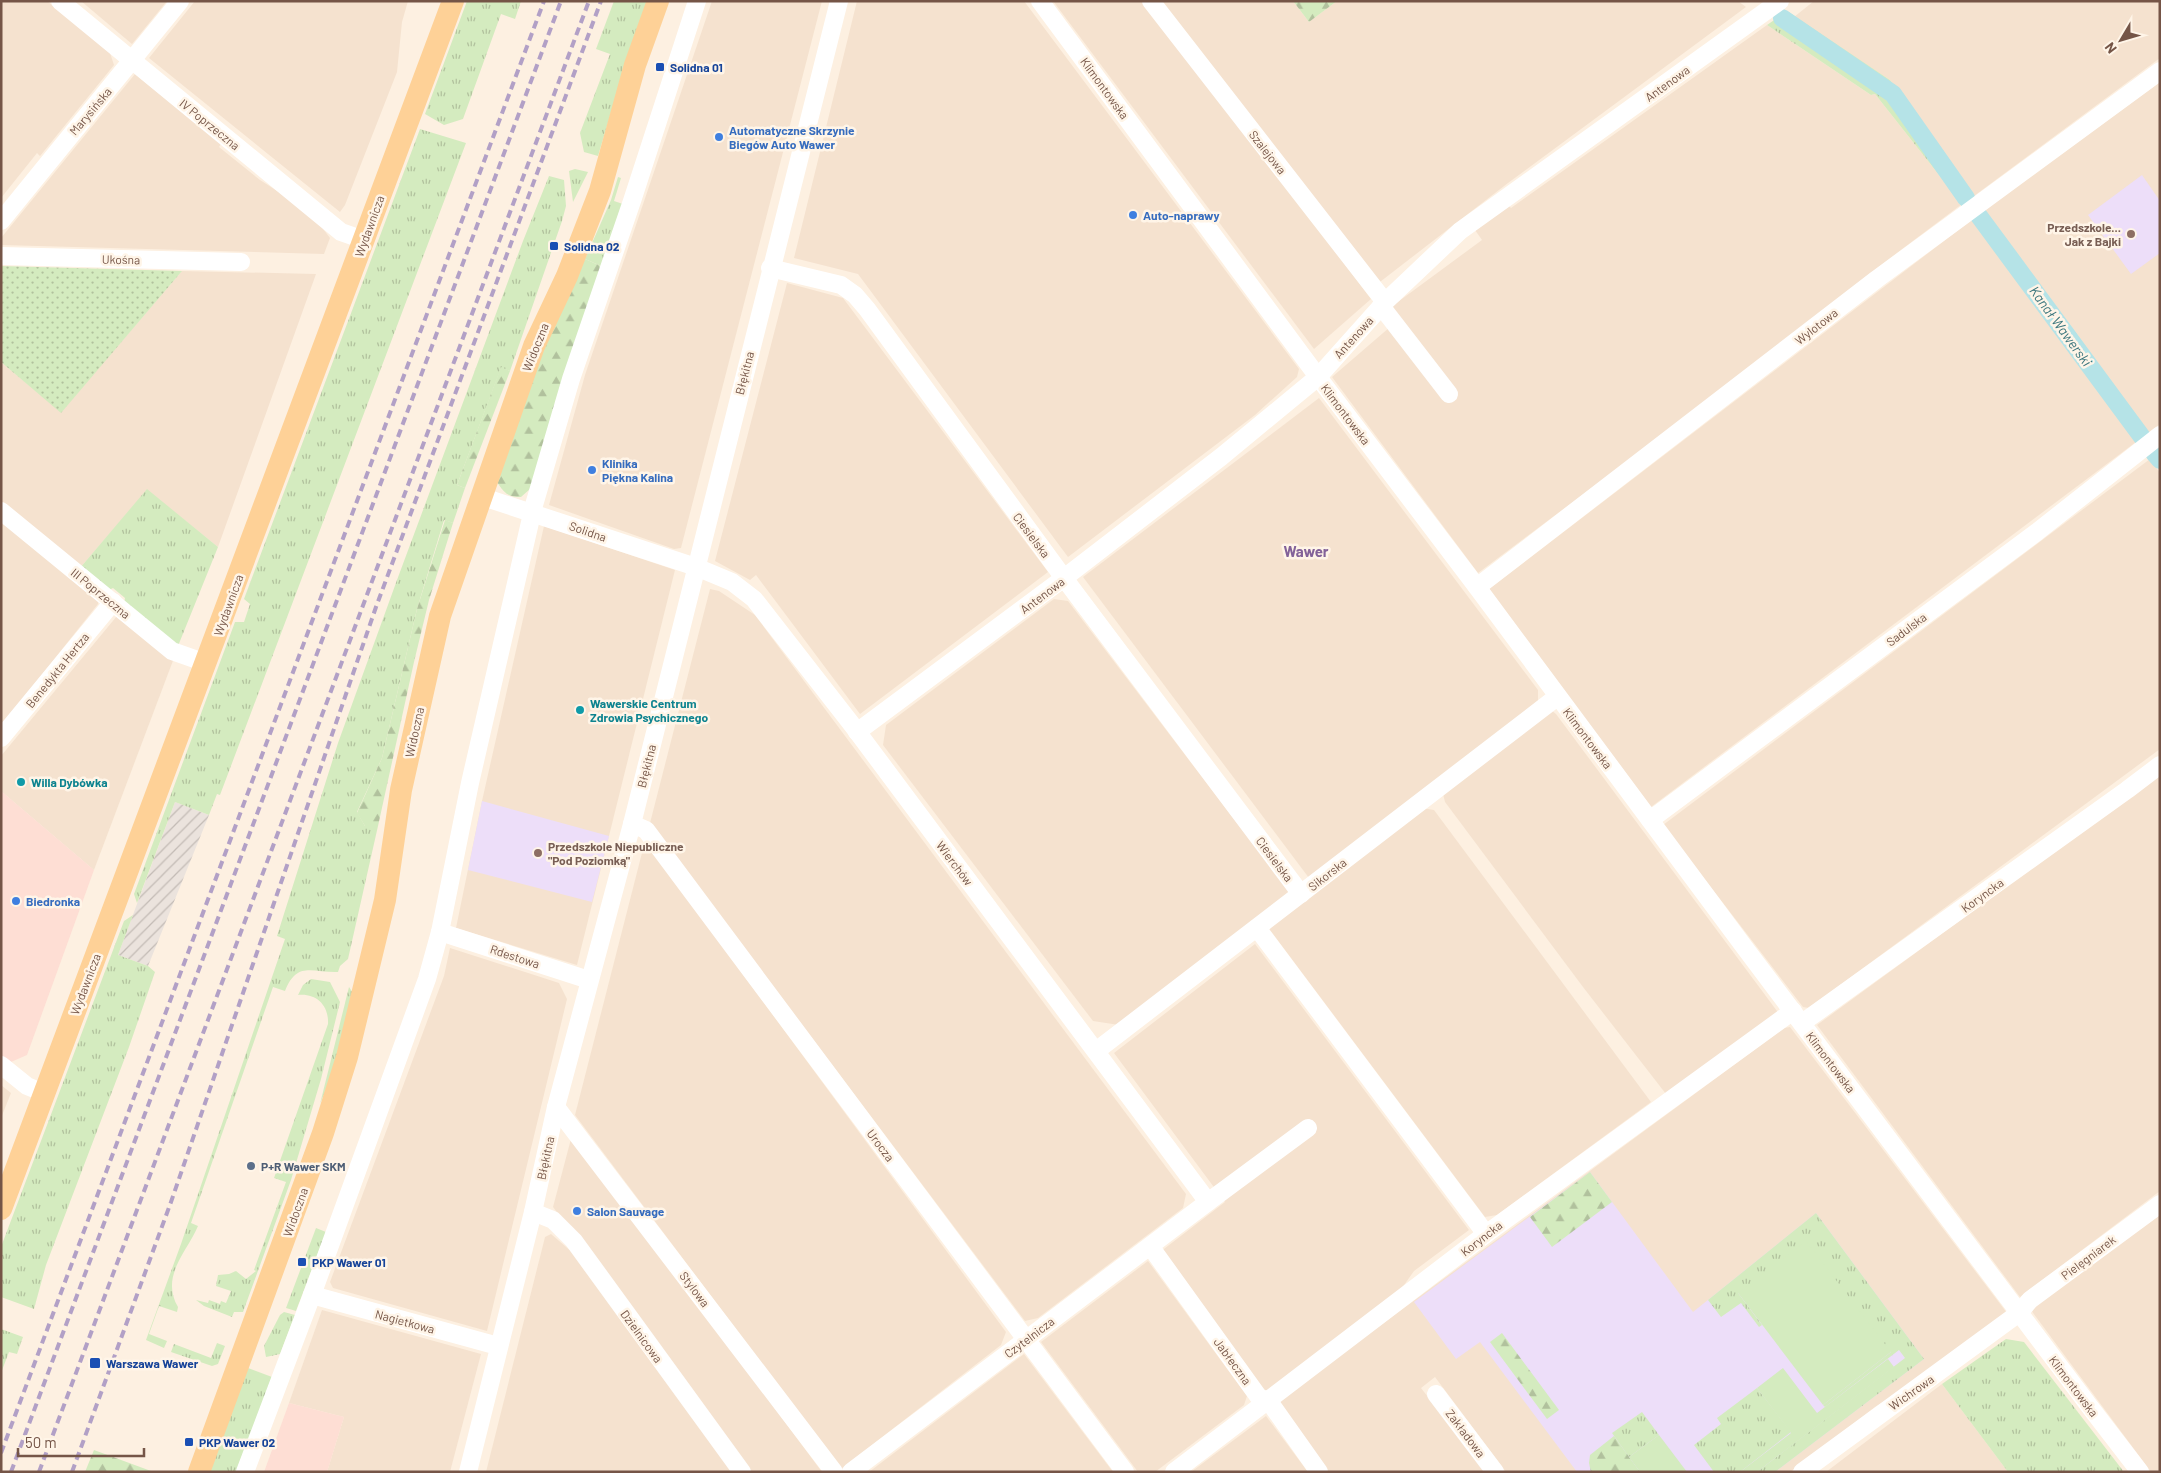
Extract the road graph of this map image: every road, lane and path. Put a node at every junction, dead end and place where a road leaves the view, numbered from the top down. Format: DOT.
graph roads {
  1 [pos="60,1"];
  2 [pos="180,1"];
  3 [pos="453,1"];
  4 [pos="658,1"];
  5 [pos="697,1"];
  6 [pos="839,1"];
  7 [pos="1040,1"];
  8 [pos="1151,1"];
  9 [pos="1780,1"];
  10 [pos="132,60"];
  11 [pos="2160,71"];
  12 [pos="1,221"];
  13 [pos="364,240"];
  14 [pos="1,256"];
  15 [pos="241,262"];
  16 [pos="770,268"];
  17 [pos="1383,304"];
  18 [pos="1318,377"];
  19 [pos="1449,394"];
  20 [pos="2160,435"];
  21 [pos="480,496"];
  22 [pos="1,511"];
  23 [pos="533,512"];
  24 [pos="696,567"];
  25 [pos="1064,578"];
  26 [pos="1477,587"];
  27 [pos="113,602"];
  28 [pos="206,663"];
  29 [pos="1558,697"];
  30 [pos="857,732"];
  31 [pos="1,738"];
  32 [pos="2160,765"];
  33 [pos="1650,820"];
  34 [pos="632,824"];
  35 [pos="1301,894"];
  36 [pos="1257,928"];
  37 [pos="440,932"];
  38 [pos="590,980"];
  39 [pos="1797,1017"];
  40 [pos="1096,1052"];
  41 [pos="1,1064"];
  42 [pos="44,1093"];
  43 [pos="556,1107"];
  44 [pos="1308,1128"];
  45 [pos="1208,1202"];
  46 [pos="2160,1204"];
  47 [pos="1,1209"];
  48 [pos="533,1212"];
  49 [pos="1486,1234"];
  50 [pos="1150,1246"];
  51 [pos="312,1295"];
  52 [pos="2020,1313"];
  53 [pos="1026,1339"];
  54 [pos="498,1346"];
  55 [pos="1436,1394"];
  56 [pos="1267,1402"];
  57 [pos="199,1472"];
  58 [pos="245,1472"];
  59 [pos="468,1472"];
  60 [pos="742,1472"];
  61 [pos="834,1472"];
  62 [pos="851,1472"];
  63 [pos="1125,1472"];
  64 [pos="1174,1472"];
  65 [pos="1319,1472"];
  66 [pos="1495,1472"];
  67 [pos="1802,1472"];
  68 [pos="2140,1472"];
  1 -- 10 [label="street, IV Poprzeczna"];
  2 -- 10 [label="street, Marysińska"];
  3 -- 13 [label="main road, Wydawnicza"];
  4 -- 21 [label="main road, Widoczna"];
  5 -- 23 [label="street"];
  6 -- 16 [label="street, Błękitna"];
  7 -- 18 [label="street, Klimontowska"];
  8 -- 17 [label="street, Szalejowa"];
  9 -- 17 [label="street, Antenowa"];
  10 -- 12 [label="street, Marysińska"];
  10 -- 13 [label="street, IV Poprzeczna"];
  11 -- 26 [label="street, Wylotowa"];
  13 -- 28 [label="main road, Wydawnicza"];
  14 -- 15 [label="street, Ukośna"];
  16 -- 24 [label="street, Błękitna"];
  16 -- 25 [label="street, Ciesielska"];
  17 -- 18 [label="street, Antenowa"];
  17 -- 19 [label="street, Szalejowa"];
  18 -- 25 [label="street, Antenowa"];
  18 -- 26 [label="street, Klimontowska"];
  20 -- 33 [label="street, Sadulska"];
  21 -- 23 [label="street, Solidna"];
  21 -- 57 [label="main road, Widoczna"];
  22 -- 27 [label="street, III Poprzeczna"];
  23 -- 24 [label="street, Solidna"];
  23 -- 37 [label="street"];
  24 -- 30 [label="street, Wierchów"];
  24 -- 34 [label="street, Błękitna"];
  25 -- 30 [label="street, Antenowa"];
  25 -- 35 [label="street, Ciesielska"];
  26 -- 29 [label="street, Klimontowska"];
  27 -- 28 [label="street, III Poprzeczna"];
  27 -- 31 [label="street, Benedykta Hertza"];
  28 -- 42 [label="main road, Wydawnicza"];
  29 -- 33 [label="street, Klimontowska"];
  29 -- 35 [label="street, Sikorska"];
  30 -- 40 [label="street, Wierchów"];
  32 -- 39 [label="street, Koryncka"];
  33 -- 39 [label="street, Klimontowska"];
  34 -- 38 [label="street, Błękitna"];
  34 -- 53 [label="street, Urocza"];
  35 -- 36 [label="street, Sikorska"];
  36 -- 40 [label="street, Sikorska"];
  36 -- 49 [label="street"];
  37 -- 38 [label="street, Rdestowa"];
  37 -- 51 [label="street"];
  38 -- 43 [label="street, Błękitna"];
  39 -- 49 [label="street, Koryncka"];
  39 -- 52 [label="street, Klimontowska"];
  40 -- 45 [label="street, Wierchów"];
  41 -- 42 [label="street"];
  42 -- 47 [label="main road, Wydawnicza"];
  43 -- 48 [label="street, Błękitna"];
  43 -- 61 [label="street, Stylowa"];
  44 -- 45 [label="street, Czytelnicza"];
  45 -- 50 [label="street, Czytelnicza"];
  46 -- 52 [label="street, Pielęgniarek"];
  48 -- 54 [label="street, Błękitna"];
  48 -- 60 [label="street, Dzielnicowa"];
  49 -- 56 [label="street, Koryncka"];
  50 -- 53 [label="street, Czytelnicza"];
  50 -- 56 [label="street, Jabłeczna"];
  51 -- 54 [label="street, Nagietkowa"];
  51 -- 58 [label="street"];
  52 -- 67 [label="street, Wichrowa"];
  52 -- 68 [label="street, Klimontowska"];
  53 -- 62 [label="street, Czytelnicza"];
  53 -- 63 [label="street, Urocza"];
  54 -- 59 [label="street, Błękitna"];
  55 -- 66 [label="street, Zakładowa"];
  56 -- 64 [label="street, Koryncka"];
  56 -- 65 [label="street, Jabłeczna"];
}
